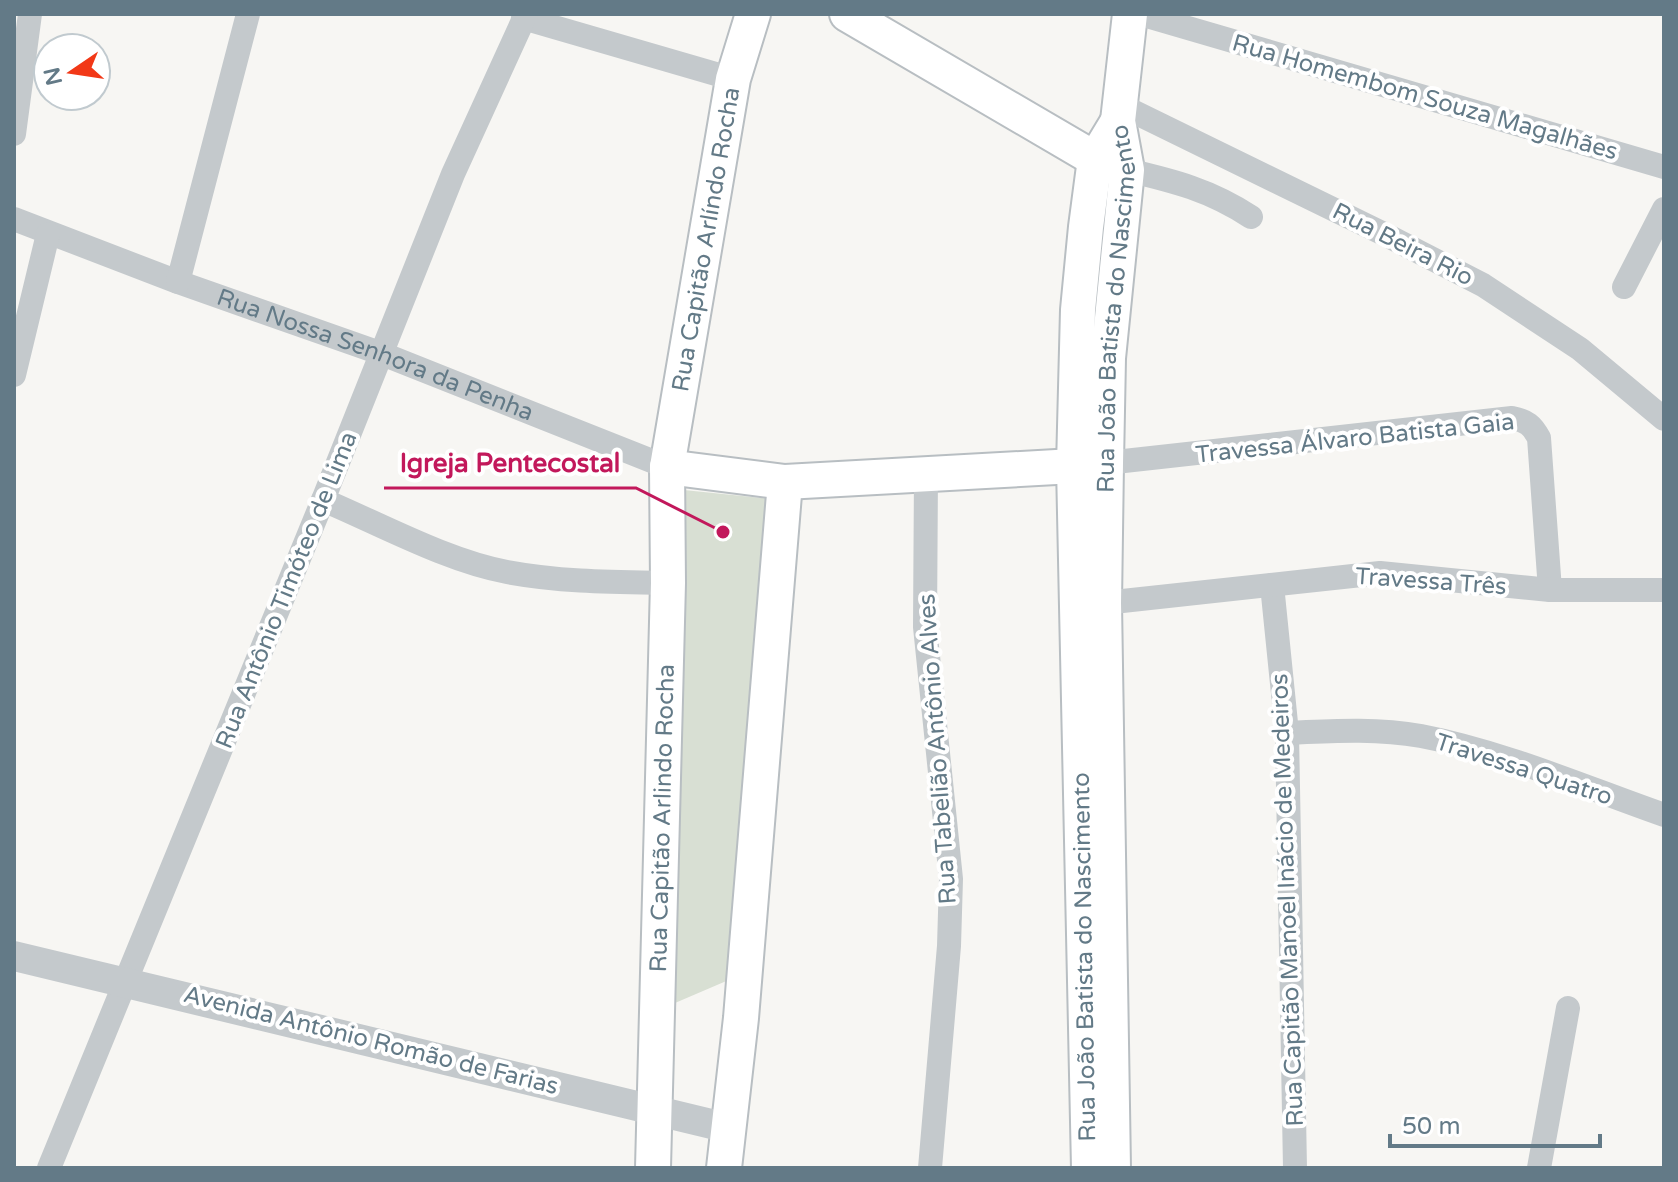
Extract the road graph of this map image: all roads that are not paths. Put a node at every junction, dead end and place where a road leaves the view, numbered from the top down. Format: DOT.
graph roads {
  1 [pos="30,14"];
  2 [pos="248,14"];
  3 [pos="753,14"];
  4 [pos="847,14"];
  5 [pos="1130,14"];
  6 [pos="1140,14"];
  7 [pos="524,16"];
  8 [pos="733,79"];
  9 [pos="1119,113"];
  10 [pos="14,134"];
  11 [pos="1111,165"];
  12 [pos="1664,167"];
  13 [pos="1664,209"];
  14 [pos="1251,217"];
  15 [pos="14,219"];
  16 [pos="48,234"];
  17 [pos="178,282"];
  18 [pos="1624,287"];
  19 [pos="380,353"];
  20 [pos="14,375"];
  21 [pos="1664,419"];
  22 [pos="1090,464"];
  23 [pos="667,467"];
  24 [pos="926,473"];
  25 [pos="785,482"];
  26 [pos="323,500"];
  27 [pos="668,583"];
  28 [pos="1272,585"];
  29 [pos="1550,590"];
  30 [pos="1664,590"];
  31 [pos="1104,603"];
  32 [pos="1287,733"];
  33 [pos="1664,815"];
  34 [pos="14,956"];
  35 [pos="127,981"];
  36 [pos="1568,1008"];
  37 [pos="1100,1101"];
  38 [pos="653,1108"];
  39 [pos="728,1128"];
  40 [pos="49,1168"];
  41 [pos="653,1168"];
  42 [pos="724,1168"];
  43 [pos="930,1168"];
  44 [pos="1089,1168"];
  45 [pos="1113,1168"];
  46 [pos="1295,1168"];
  47 [pos="1539,1168"];
  1 -- 10 [label="street"];
  2 -- 17 [label="street"];
  3 -- 8 [label="main road, Rua Capitão Arlíndo Rocha"];
  4 -- 11 [label="main road"];
  5 -- 9 [label="main road, Rua João Batista do Nascimento"];
  6 -- 12 [label="street, Rua Homembom Souza Magalhães"];
  7 -- 8 [label="street"];
  7 -- 19 [label="street, Rua Antônio Timóteo de Lima"];
  8 -- 23 [label="main road, Rua Capitão Arlíndo Rocha"];
  9 -- 11 [label="main road, Rua João Batista do Nascimento"];
  9 -- 21 [label="street, Rua Beira Rio"];
  11 -- 14 [label="street"];
  11 -- 22 [label="main road, Rua João Batista do Nascimento"];
  13 -- 18 [label="street"];
  15 -- 16 [label="street, Rua Nossa Senhora da Penha"];
  16 -- 17 [label="street, Rua Nossa Senhora da Penha"];
  16 -- 20 [label="street"];
  17 -- 19 [label="street, Rua Nossa Senhora da Penha"];
  19 -- 23 [label="street, Rua Nossa Senhora da Penha"];
  19 -- 26 [label="street, Rua Antônio Timóteo de Lima"];
  22 -- 24 [label="main road, Rua Nossa Senhora da Penha"];
  22 -- 29 [label="street, Travessa Álvaro Batista Gaia"];
  22 -- 31 [label="main road, Rua João Batista do Nascimento"];
  22 -- 37 [label="main road, Rua João Batista do Nascimento"];
  23 -- 25 [label="main road, Rua Nossa Senhora da Penha"];
  23 -- 27 [label="main road, Rua Capitão Arlindo Rocha"];
  24 -- 25 [label="main road, Rua Nossa Senhora da Penha"];
  24 -- 43 [label="street, Rua Tabelião Antônio Alves"];
  25 -- 39 [label="main road"];
  26 -- 27 [label="street"];
  26 -- 35 [label="street, Rua Antônio Timóteo de Lima"];
  27 -- 38 [label="main road, Rua Capitão Arlindo Rocha"];
  28 -- 29 [label="street, Travessa Três"];
  28 -- 31 [label="street, Travessa Três"];
  28 -- 32 [label="street, Rua Capitão Manoel Inácio de Medeiros"];
  29 -- 30 [label="street, Travessa Três"];
  31 -- 37 [label="main road, Rua João Batista do Nascimento"];
  32 -- 33 [label="street, Travessa Quatro"];
  32 -- 46 [label="street, Rua Capitão Manoel Inácio de Medeiros"];
  34 -- 35 [label="street, Avenida Antônio Romão de Farias"];
  35 -- 38 [label="street, Avenida Antônio Romão de Farias"];
  35 -- 40 [label="street, Rua Antônio Timóteo de Lima"];
  36 -- 47 [label="street"];
  37 -- 44 [label="main road, Rua João Batista do Nascimento"];
  37 -- 45 [label="main road, Rua João Batista do Nascimento"];
  38 -- 39 [label="street, Avenida Antônio Romão de Farias"];
  38 -- 41 [label="main road, Rua Capitão Arlindo Rocha"];
  39 -- 42 [label="main road"];
}
